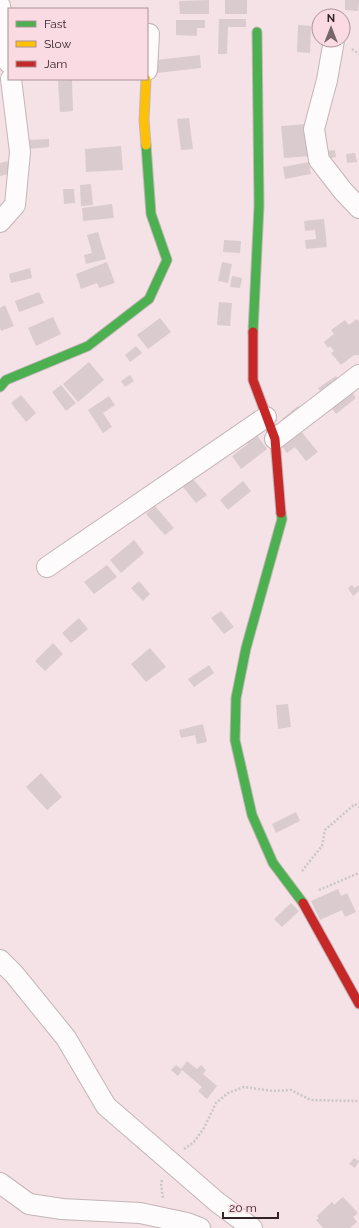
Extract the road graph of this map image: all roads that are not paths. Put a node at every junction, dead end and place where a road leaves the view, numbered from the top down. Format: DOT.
graph roads {
  1 [pos="0,6"];
  2 [pos="257,32"];
  3 [pos="149,34"];
  4 [pos="333,48"];
  5 [pos="148,52"];
  6 [pos="8,57"];
  7 [pos="11,80"];
  8 [pos="146,80"];
  9 [pos="359,208"];
  10 [pos="0,222"];
  11 [pos="359,376"];
  12 [pos="0,387"];
  13 [pos="266,417"];
  14 [pos="275,439"];
  15 [pos="47,567"];
  16 [pos="0,960"];
  17 [pos="359,1004"];
  18 [pos="0,1183"];
  19 [pos="200,1228"];
  20 [pos="252,1228"];
  1 -- 6 [label="street"];
  2 -- 13 [label="street"];
  3 -- 5 [label="street"];
  4 -- 9 [label="street"];
  7 -- 10 [label="street"];
  8 -- 12 [label="street"];
  11 -- 14 [label="street"];
  13 -- 14 [label="street"];
  13 -- 15 [label="street"];
  14 -- 17 [label="street"];
  16 -- 20 [label="street"];
  18 -- 19 [label="street"];
}
